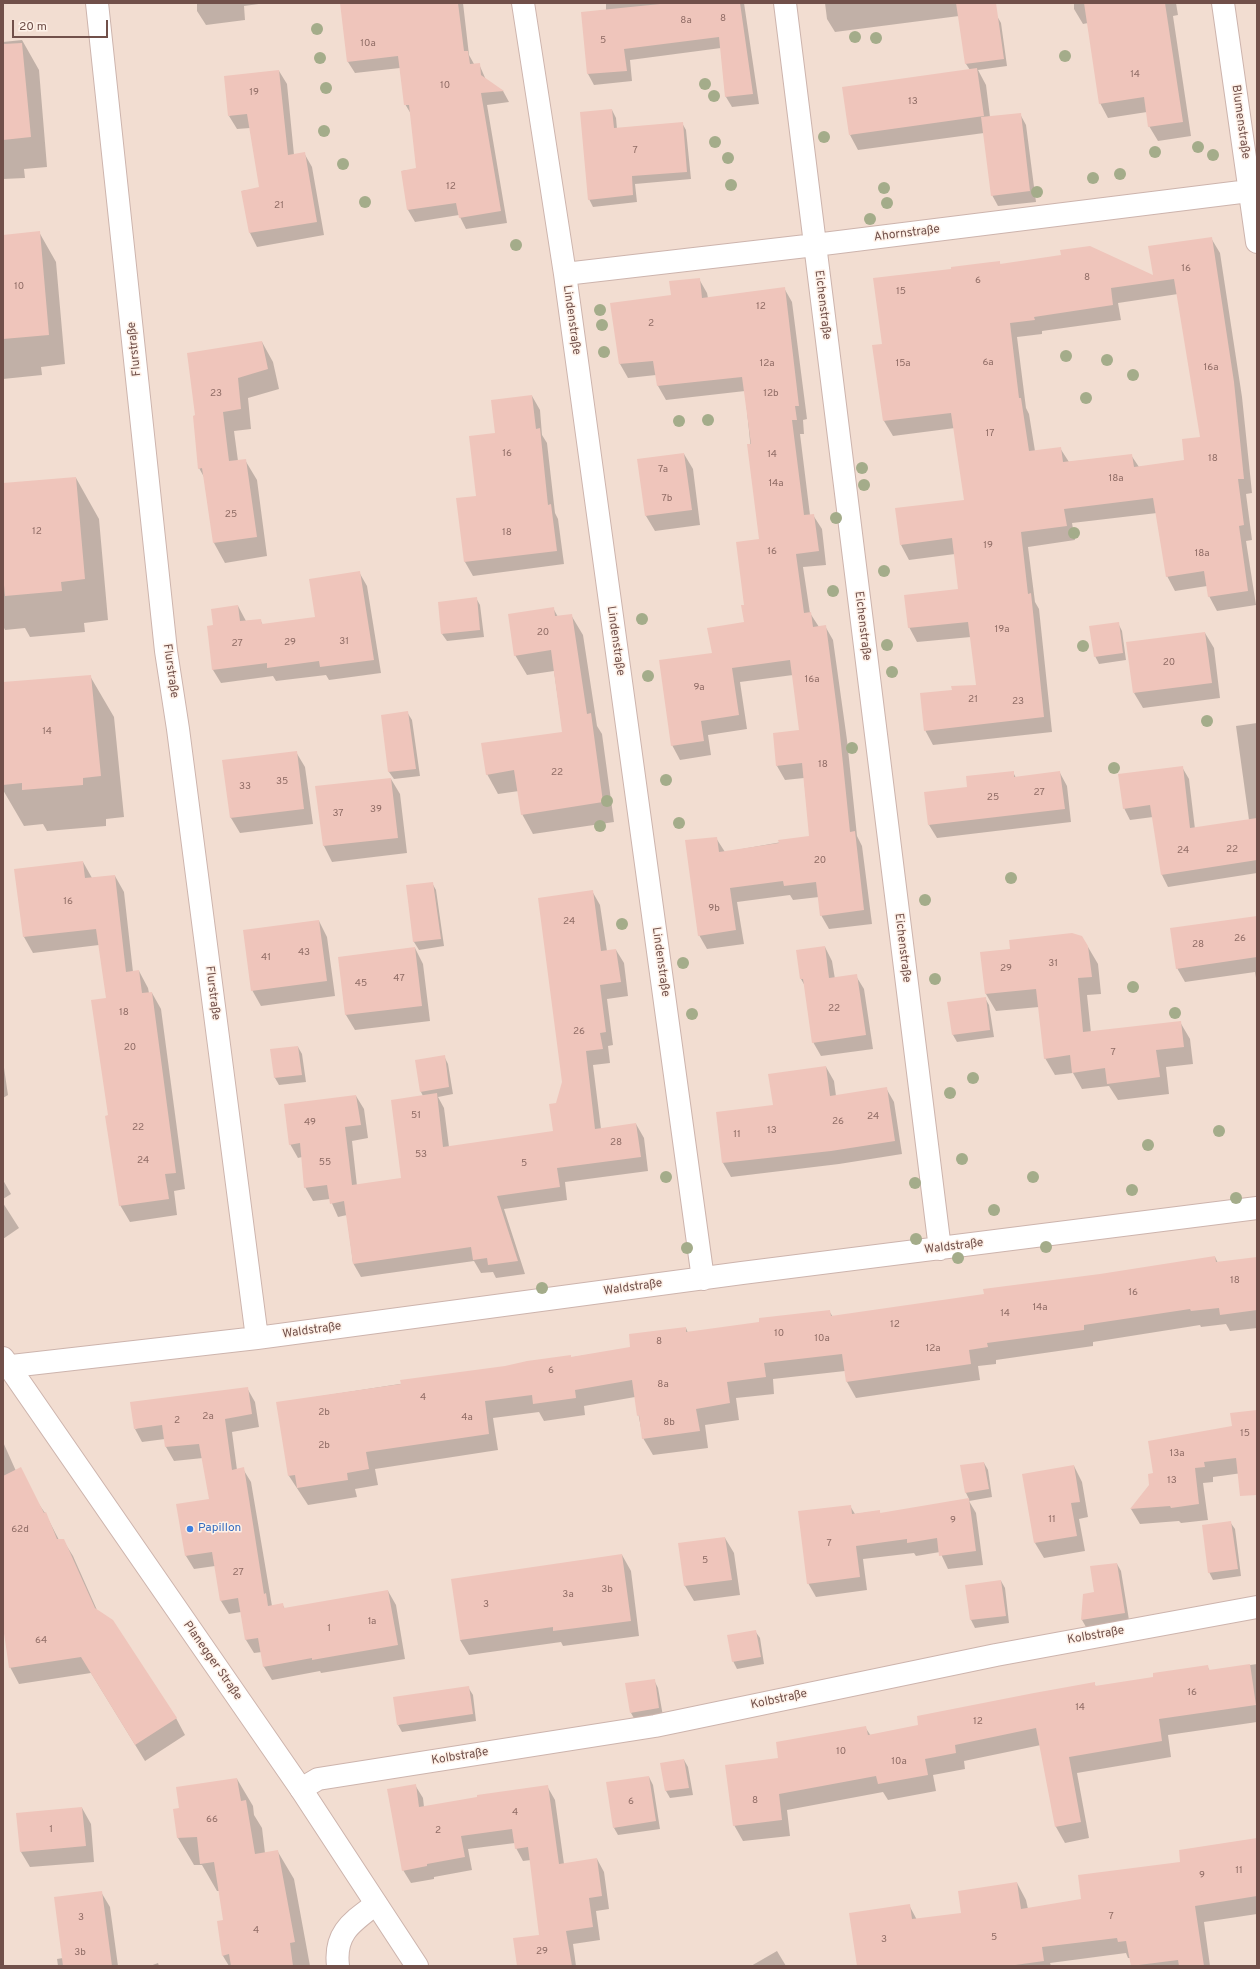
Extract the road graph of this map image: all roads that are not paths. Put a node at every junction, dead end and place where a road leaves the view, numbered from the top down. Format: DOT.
graph roads {
  1 [pos="97,3"];
  2 [pos="523,3"];
  3 [pos="784,3"];
  4 [pos="1223,3"];
  5 [pos="1249,191"];
  6 [pos="1257,242"];
  7 [pos="815,245"];
  8 [pos="564,274"];
  9 [pos="1257,1208"];
  10 [pos="940,1249"];
  11 [pos="704,1279"];
  12 [pos="257,1338"];
  13 [pos="5,1364"];
  14 [pos="1257,1607"];
  15 [pos="301,1789"];
  16 [pos="376,1904"];
  17 [pos="338,1966"];
  18 [pos="417,1966"];
  1 -- 12 [label="street, Flurstraße"];
  2 -- 8 [label="street, Lindenstraße"];
  3 -- 7 [label="street, Eichenstraße"];
  4 -- 5 [label="street, Blumenstraße"];
  5 -- 6 [label="street, Blumenstraße"];
  5 -- 7 [label="street, Ahornstraße"];
  7 -- 8 [label="street, Ahornstraße"];
  7 -- 10 [label="street, Eichenstraße"];
  8 -- 11 [label="street, Lindenstraße"];
  9 -- 10 [label="street, Waldstraße"];
  10 -- 11 [label="street, Waldstraße"];
  11 -- 12 [label="street, Waldstraße"];
  12 -- 13 [label="street, Waldstraße"];
  13 -- 15 [label="street, Planegger Straße"];
  14 -- 15 [label="street, Kolbstraße"];
  15 -- 16 [label="street, Planegger Straße"];
  16 -- 17 [label="street"];
  16 -- 18 [label="street, Planegger Straße"];
}
